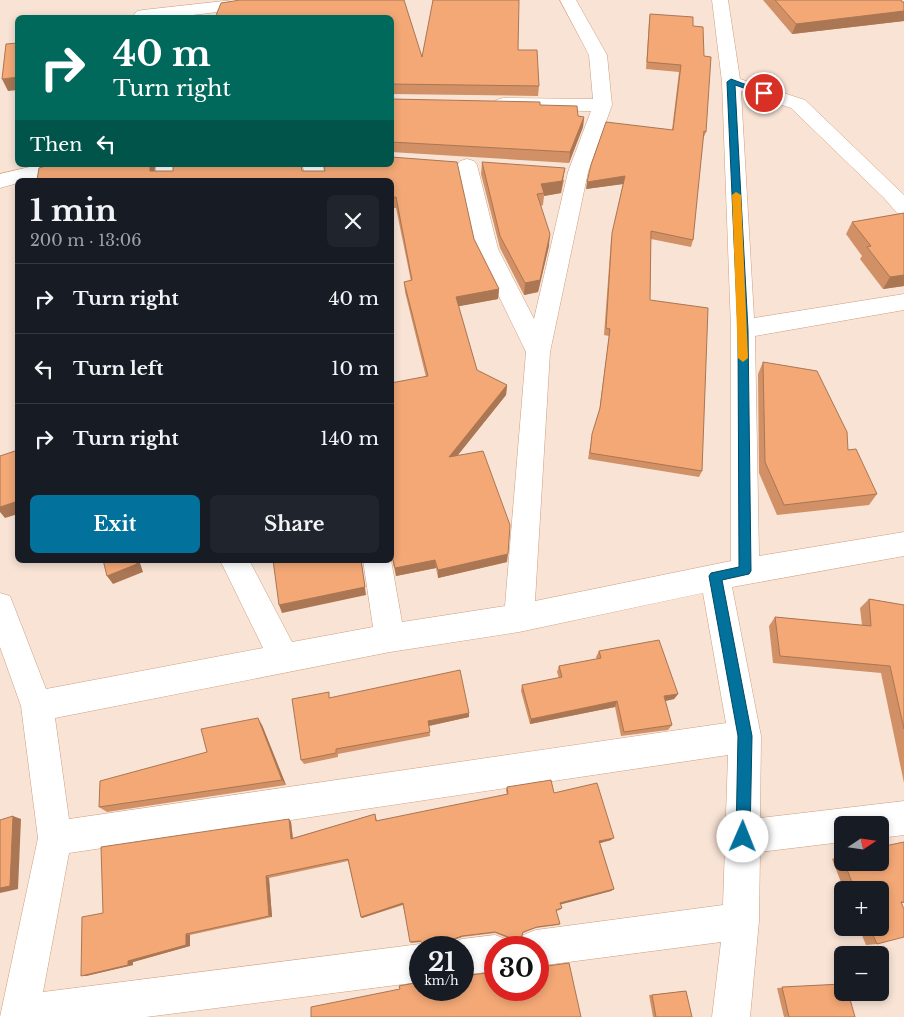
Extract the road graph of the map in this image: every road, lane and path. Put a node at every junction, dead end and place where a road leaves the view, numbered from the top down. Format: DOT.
graph roads {
  1 [pos="568,0"];
  2 [pos="720,0"];
  3 [pos="252,7"];
  4 [pos="143,11"];
  5 [pos="731,82"];
  6 [pos="488,104"];
  7 [pos="603,106"];
  8 [pos="467,165"];
  9 [pos="56,167"];
  10 [pos="0,181"];
  11 [pos="900,197"];
  12 [pos="904,302"];
  13 [pos="743,330"];
  14 [pos="538,352"];
  15 [pos="904,544"];
  16 [pos="236,563"];
  17 [pos="378,563"];
  18 [pos="730,574"];
  19 [pos="0,606"];
  20 [pos="519,618"];
  21 [pos="390,638"];
  22 [pos="284,658"];
  23 [pos="37,706"];
  24 [pos="745,736"];
  25 [pos="904,818"];
  26 [pos="889,820"];
  27 [pos="834,826"];
  28 [pos="743,837"];
  29 [pos="55,838"];
  30 [pos="741,921"];
  31 [pos="549,946"];
  32 [pos="409,963"];
  33 [pos="20,1016"];
  34 [pos="732,1017"];
  1 -- 7 [label="street"];
  2 -- 5 [label="street"];
  3 -- 4 [label="street"];
  5 -- 11 [label="street"];
  5 -- 13 [label="street"];
  6 -- 7 [label="street"];
  7 -- 14 [label="street"];
  8 -- 14 [label="street"];
  9 -- 10 [label="street"];
  12 -- 13 [label="street"];
  13 -- 18 [label="street"];
  14 -- 20 [label="street"];
  15 -- 18 [label="street"];
  16 -- 22 [label="street"];
  17 -- 21 [label="street"];
  18 -- 20 [label="street"];
  18 -- 24 [label="street"];
  19 -- 23 [label="street"];
  20 -- 21 [label="street"];
  21 -- 22 [label="street"];
  22 -- 23 [label="street"];
  23 -- 29 [label="street"];
  24 -- 28 [label="street"];
  24 -- 29 [label="street"];
  25 -- 26 [label="street"];
  27 -- 28 [label="street"];
  28 -- 30 [label="street"];
  29 -- 33 [label="street"];
  30 -- 31 [label="street"];
  30 -- 34 [label="street"];
  32 -- 33 [label="street"];
}
